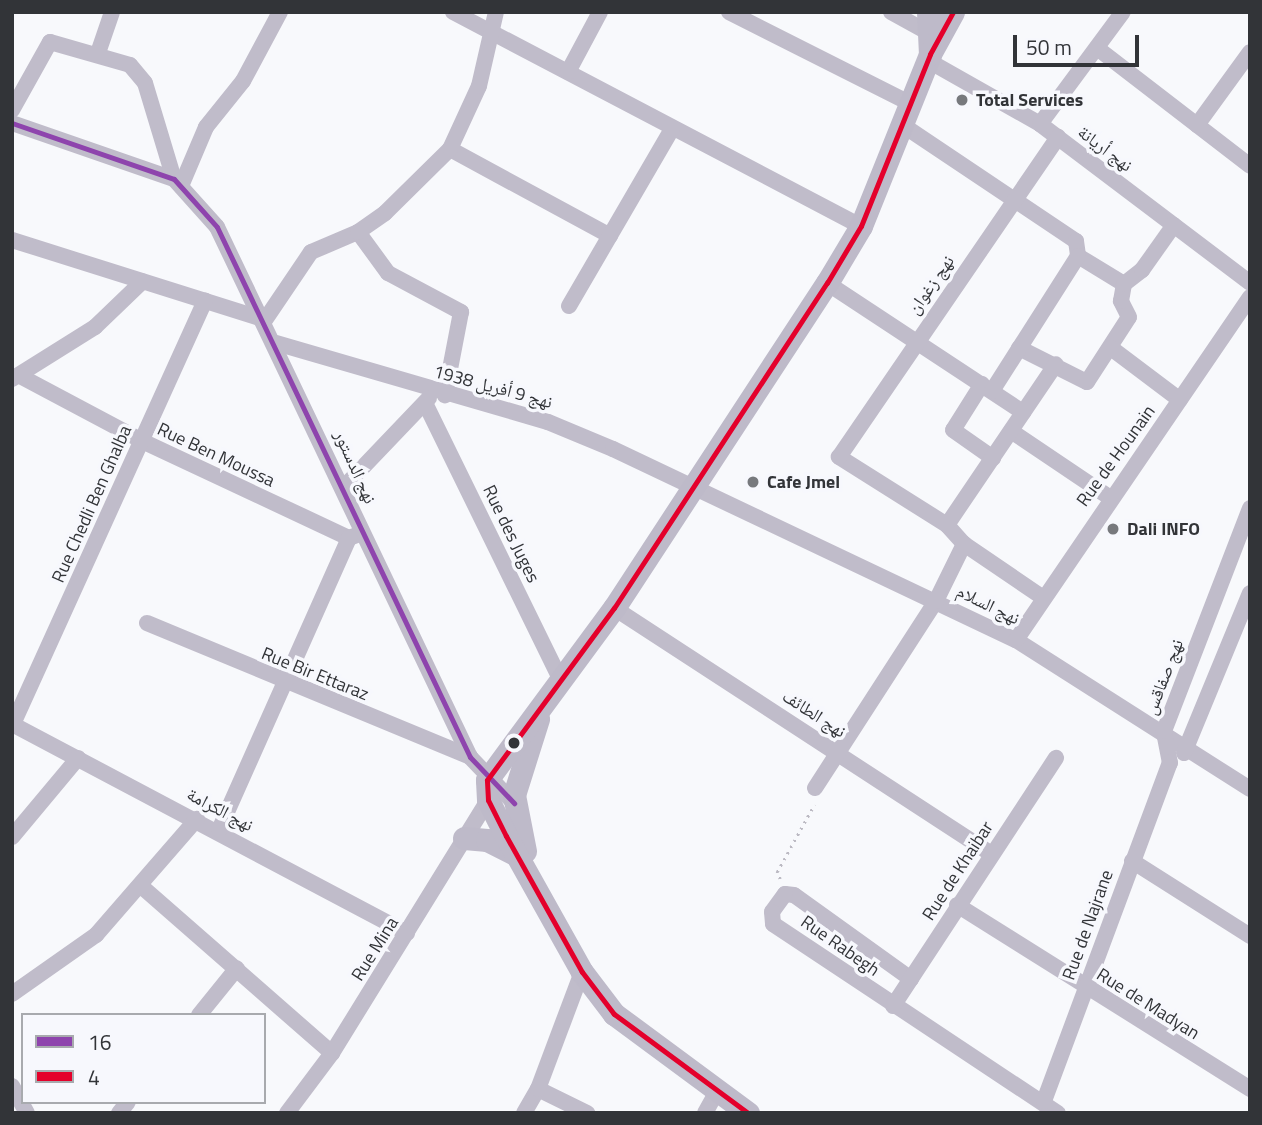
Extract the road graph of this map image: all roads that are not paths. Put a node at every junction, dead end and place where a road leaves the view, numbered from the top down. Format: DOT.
graph roads {
  1 [pos="112,12"];
  2 [pos="280,12"];
  3 [pos="453,12"];
  4 [pos="496,12"];
  5 [pos="600,12"];
  6 [pos="729,12"];
  7 [pos="891,12"];
  8 [pos="953,12"];
  9 [pos="1123,12"];
  10 [pos="491,31"];
  11 [pos="929,40"];
  12 [pos="1097,48"];
  13 [pos="1250,52"];
  14 [pos="98,53"];
  15 [pos="568,72"];
  16 [pos="911,104"];
  17 [pos="12,110"];
  18 [pos="12,123"];
  19 [pos="1040,124"];
  20 [pos="1197,125"];
  21 [pos="904,126"];
  22 [pos="673,130"];
  23 [pos="1058,137"];
  24 [pos="450,149"];
  25 [pos="1250,166"];
  26 [pos="177,182"];
  27 [pos="1015,201"];
  28 [pos="1174,225"];
  29 [pos="861,226"];
  30 [pos="358,232"];
  31 [pos="610,236"];
  32 [pos="12,240"];
  33 [pos="1078,256"];
  34 [pos="143,281"];
  35 [pos="827,283"];
  36 [pos="1250,283"];
  37 [pos="1125,285"];
  38 [pos="1250,297"];
  39 [pos="205,300"];
  40 [pos="569,306"];
  41 [pos="265,320"];
  42 [pos="916,340"];
  43 [pos="276,343"];
  44 [pos="1019,348"];
  45 [pos="1111,348"];
  46 [pos="1056,363"];
  47 [pos="16,378"];
  48 [pos="987,388"];
  49 [pos="434,397"];
  50 [pos="1180,400"];
  51 [pos="1023,412"];
  52 [pos="1011,431"];
  53 [pos="142,441"];
  54 [pos="993,458"];
  55 [pos="344,486"];
  56 [pos="692,489"];
  57 [pos="1109,497"];
  58 [pos="1250,508"];
  59 [pos="947,525"];
  60 [pos="355,536"];
  61 [pos="964,544"];
  62 [pos="1250,593"];
  63 [pos="1042,597"];
  64 [pos="936,601"];
  65 [pos="614,608"];
  66 [pos="147,623"];
  67 [pos="1016,640"];
  68 [pos="560,679"];
  69 [pos="287,684"];
  70 [pos="545,703"];
  71 [pos="13,724"];
  72 [pos="1164,731"];
  73 [pos="1189,748"];
  74 [pos="839,752"];
  75 [pos="470,757"];
  76 [pos="78,758"];
  77 [pos="1056,758"];
  78 [pos="1170,762"];
  79 [pos="815,788"];
  80 [pos="1250,789"];
  81 [pos="487,790"];
  82 [pos="514,803"];
  83 [pos="197,819"];
  84 [pos="219,831"];
  85 [pos="12,837"];
  86 [pos="464,838"];
  87 [pos="992,853"];
  88 [pos="516,855"];
  89 [pos="1132,861"];
  90 [pos="535,884"];
  91 [pos="141,886"];
  92 [pos="957,905"];
  93 [pos="407,933"];
  94 [pos="1250,936"];
  95 [pos="237,968"];
  96 [pos="582,972"];
  97 [pos="911,979"];
  98 [pos="1085,988"];
  99 [pos="12,994"];
  100 [pos="893,1006"];
  101 [pos="201,1013"];
  102 [pos="332,1053"];
  103 [pos="12,1086"];
  104 [pos="538,1089"];
  105 [pos="1250,1090"];
  106 [pos="1044,1101"];
  107 [pos="21,1102"];
  108 [pos="710,1103"];
  109 [pos="287,1113"];
  110 [pos="524,1113"];
  111 [pos="587,1113"];
  112 [pos="748,1113"];
  113 [pos="1058,1113"];
  1 -- 14 [label="street"];
  2 -- 26 [label="street"];
  3 -- 10 [label="street"];
  4 -- 10 [label="street"];
  5 -- 15 [label="street"];
  6 -- 16 [label="street"];
  7 -- 11 [label="street, نهج أريانة"];
  8 -- 11 [label="main road"];
  9 -- 12 [label="street"];
  10 -- 15 [label="street"];
  10 -- 24 [label="street"];
  11 -- 16 [label="main road"];
  11 -- 19 [label="street, نهج أريانة"];
  12 -- 19 [label="street"];
  12 -- 20 [label="street"];
  13 -- 20 [label="street"];
  14 -- 17 [label="street"];
  14 -- 26 [label="street"];
  15 -- 22 [label="street"];
  16 -- 21 [label="main road"];
  18 -- 26 [label="street"];
  19 -- 23 [label="street, نهج أريانة"];
  20 -- 25 [label="street"];
  21 -- 27 [label="street"];
  21 -- 29 [label="main road"];
  22 -- 29 [label="street"];
  22 -- 31 [label="street"];
  23 -- 27 [label="street, نهج زغوان"];
  23 -- 28 [label="street, نهج أريانة"];
  24 -- 30 [label="street"];
  24 -- 31 [label="street"];
  26 -- 41 [label="street, نهج الدستور"];
  27 -- 33 [label="street"];
  27 -- 42 [label="street, نهج زغوان"];
  28 -- 36 [label="street, نهج أريانة"];
  28 -- 37 [label="street"];
  29 -- 35 [label="main road"];
  30 -- 41 [label="street"];
  30 -- 49 [label="street"];
  31 -- 40 [label="street"];
  32 -- 34 [label="street"];
  33 -- 37 [label="street"];
  33 -- 44 [label="street"];
  34 -- 39 [label="street"];
  34 -- 47 [label="street"];
  35 -- 42 [label="street"];
  35 -- 56 [label="main road"];
  37 -- 45 [label="street"];
  38 -- 50 [label="street, Rue de Hounain"];
  39 -- 41 [label="street"];
  39 -- 53 [label="street, Rue Chedli Ben Ghalba"];
  41 -- 43 [label="street, نهج الدستور"];
  42 -- 48 [label="street"];
  42 -- 59 [label="street, نهج زغوان"];
  43 -- 49 [label="street, نهج 9 أفريل 1938"];
  43 -- 55 [label="street, نهج الدستور"];
  44 -- 46 [label="street"];
  44 -- 48 [label="street"];
  45 -- 46 [label="street"];
  45 -- 50 [label="street"];
  46 -- 51 [label="street"];
  47 -- 53 [label="street, Rue Ben Moussa"];
  48 -- 51 [label="street"];
  48 -- 54 [label="street"];
  49 -- 55 [label="street"];
  49 -- 56 [label="street, نهج 9 أفريل 1938"];
  49 -- 68 [label="street, Rue des Juges"];
  50 -- 57 [label="street, Rue de Hounain"];
  51 -- 52 [label="street"];
  52 -- 54 [label="street"];
  52 -- 57 [label="street"];
  53 -- 60 [label="street, Rue Ben Moussa"];
  53 -- 71 [label="street, Rue Chedli Ben Ghalba"];
  54 -- 59 [label="street"];
  55 -- 60 [label="street, نهج الدستور"];
  56 -- 64 [label="street, نهج السلام"];
  56 -- 65 [label="main road"];
  57 -- 63 [label="street, Rue de Hounain"];
  58 -- 72 [label="street, نهج صفاقس"];
  59 -- 61 [label="street"];
  60 -- 69 [label="street"];
  60 -- 75 [label="street, نهج الدستور"];
  61 -- 63 [label="street"];
  61 -- 64 [label="street"];
  62 -- 73 [label="street"];
  63 -- 67 [label="street, Rue de Hounain"];
  64 -- 67 [label="street, نهج السلام"];
  64 -- 74 [label="street"];
  65 -- 68 [label="main road"];
  65 -- 74 [label="street, نهج الطائف"];
  66 -- 69 [label="street, Rue Bir Ettaraz"];
  67 -- 72 [label="street, نهج السلام"];
  68 -- 70 [label="main road"];
  69 -- 75 [label="street, Rue Bir Ettaraz"];
  69 -- 84 [label="street"];
  70 -- 81 [label="main road"];
  70 -- 82 [label="main road"];
  71 -- 76 [label="street, نهج الكرامة"];
  72 -- 73 [label="street, نهج السلام"];
  72 -- 78 [label="street, نهج صفاقس"];
  73 -- 78 [label="street"];
  73 -- 80 [label="street, نهج السلام"];
  74 -- 79 [label="street"];
  74 -- 87 [label="street, نهج الطائف"];
  75 -- 81 [label="street, نهج الدستور"];
  76 -- 83 [label="street, نهج الكرامة"];
  76 -- 85 [label="street"];
  77 -- 87 [label="street, Rue de Khaibar"];
  78 -- 89 [label="street, Rue de Najrane"];
  81 -- 82 [label="street, نهج الدستور"];
  81 -- 86 [label="street, Rue Mina"];
  81 -- 88 [label="main road"];
  82 -- 90 [label="main road"];
  83 -- 84 [label="street, نهج الكرامة"];
  83 -- 91 [label="street"];
  84 -- 93 [label="street, نهج الكرامة"];
  86 -- 88 [label="main road"];
  86 -- 93 [label="street, Rue Mina"];
  87 -- 92 [label="street, Rue de Khaibar"];
  88 -- 90 [label="main road"];
  89 -- 94 [label="street"];
  89 -- 98 [label="street, Rue de Najrane"];
  90 -- 96 [label="main road"];
  91 -- 95 [label="street"];
  91 -- 99 [label="street"];
  92 -- 97 [label="street, Rue de Khaibar"];
  92 -- 98 [label="street, Rue de Madyan"];
  93 -- 102 [label="street, Rue Mina"];
  95 -- 101 [label="street"];
  95 -- 102 [label="street"];
  96 -- 104 [label="street"];
  96 -- 108 [label="main road"];
  97 -- 100 [label="street, Rue de Khaibar"];
  97 -- 100 [label="street, Rue Rabegh"];
  98 -- 105 [label="street, Rue de Madyan"];
  98 -- 106 [label="street, Rue de Najrane"];
  100 -- 106 [label="street, Rue Rabegh"];
  102 -- 109 [label="street, Rue Mina"];
  103 -- 107 [label="street"];
  104 -- 110 [label="street"];
  104 -- 111 [label="street"];
  106 -- 113 [label="street, Rue Rabegh"];
  108 -- 112 [label="main road"];
}
